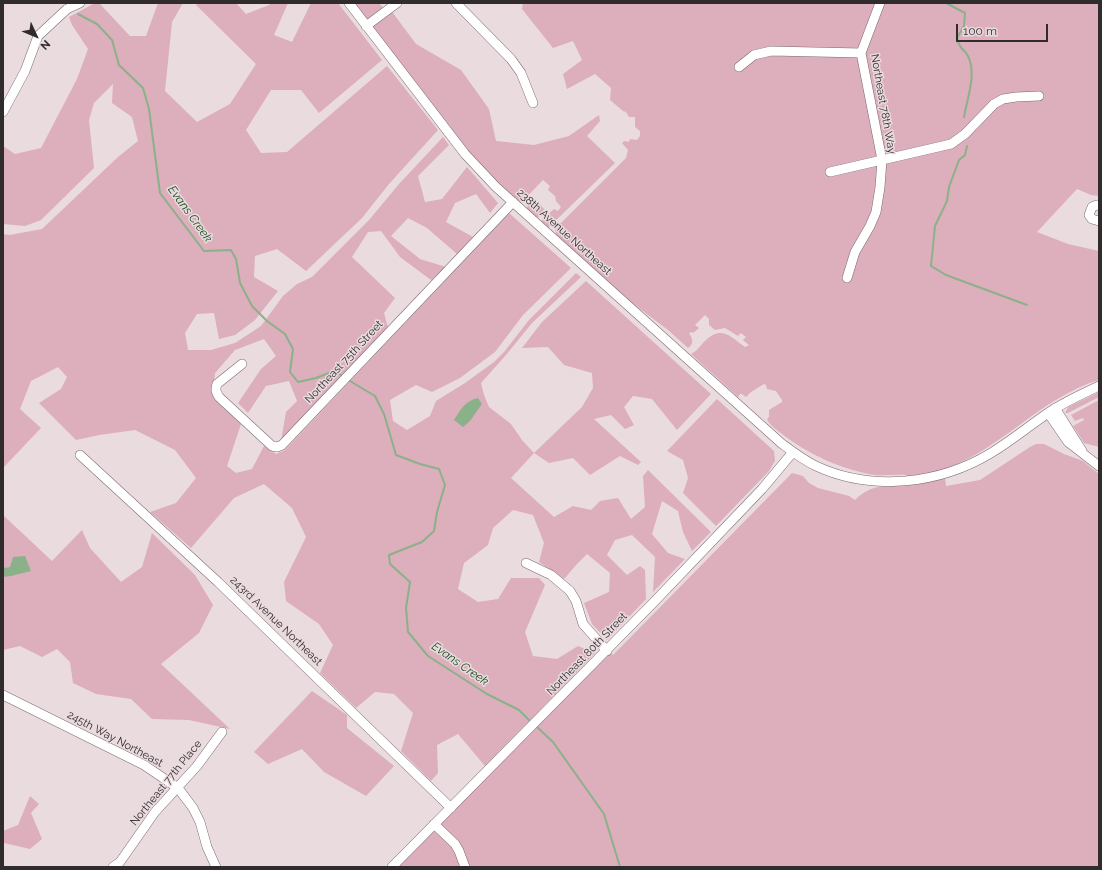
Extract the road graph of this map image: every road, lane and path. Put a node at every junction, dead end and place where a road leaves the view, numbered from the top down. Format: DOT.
graph roads {
  1 [pos="80,3"];
  2 [pos="349,3"];
  3 [pos="398,3"];
  4 [pos="456,3"];
  5 [pos="880,3"];
  6 [pos="366,26"];
  7 [pos="862,53"];
  8 [pos="739,67"];
  9 [pos="1039,96"];
  10 [pos="533,103"];
  11 [pos="3,112"];
  12 [pos="882,160"];
  13 [pos="830,172"];
  14 [pos="513,202"];
  15 [pos="1099,205"];
  16 [pos="1099,221"];
  17 [pos="847,278"];
  18 [pos="242,364"];
  19 [pos="1099,386"];
  20 [pos="1052,410"];
  21 [pos="792,452"];
  22 [pos="80,455"];
  23 [pos="1099,466"];
  24 [pos="526,563"];
  25 [pos="607,651"];
  26 [pos="3,695"];
  27 [pos="222,732"];
  28 [pos="178,788"];
  29 [pos="451,808"];
  30 [pos="434,824"];
  31 [pos="113,867"];
  32 [pos="216,867"];
  33 [pos="392,867"];
  34 [pos="465,867"];
  1 -- 11 [label="street"];
  2 -- 6 [label="street, 238th Avenue Northeast"];
  3 -- 6 [label="street"];
  4 -- 10 [label="street"];
  5 -- 7 [label="street, Northeast 78th Way"];
  6 -- 14 [label="street, 238th Avenue Northeast"];
  7 -- 8 [label="street"];
  7 -- 12 [label="street, Northeast 78th Way"];
  9 -- 12 [label="street"];
  12 -- 13 [label="street, Northeast 78th Way"];
  12 -- 17 [label="street"];
  14 -- 18 [label="street, Northeast 75th Street"];
  14 -- 21 [label="street, 238th Avenue Northeast"];
  15 -- 16 [label="street"];
  19 -- 20 [label="street, 238th Avenue Northeast"];
  20 -- 21 [label="street, 238th Avenue Northeast"];
  20 -- 23 [label="street"];
  21 -- 25 [label="street, Northeast 80th Street"];
  22 -- 29 [label="street, 243rd Avenue Northeast"];
  24 -- 25 [label="street"];
  25 -- 29 [label="street, Northeast 80th Street"];
  26 -- 28 [label="street, 245th Way Northeast"];
  27 -- 28 [label="street, Northeast 77th Place"];
  28 -- 31 [label="street, Northeast 77th Place"];
  28 -- 32 [label="street, 245th Way Northeast"];
  29 -- 30 [label="street, Northeast 80th Street"];
  30 -- 33 [label="street, Northeast 80th Street"];
  30 -- 34 [label="street"];
}
